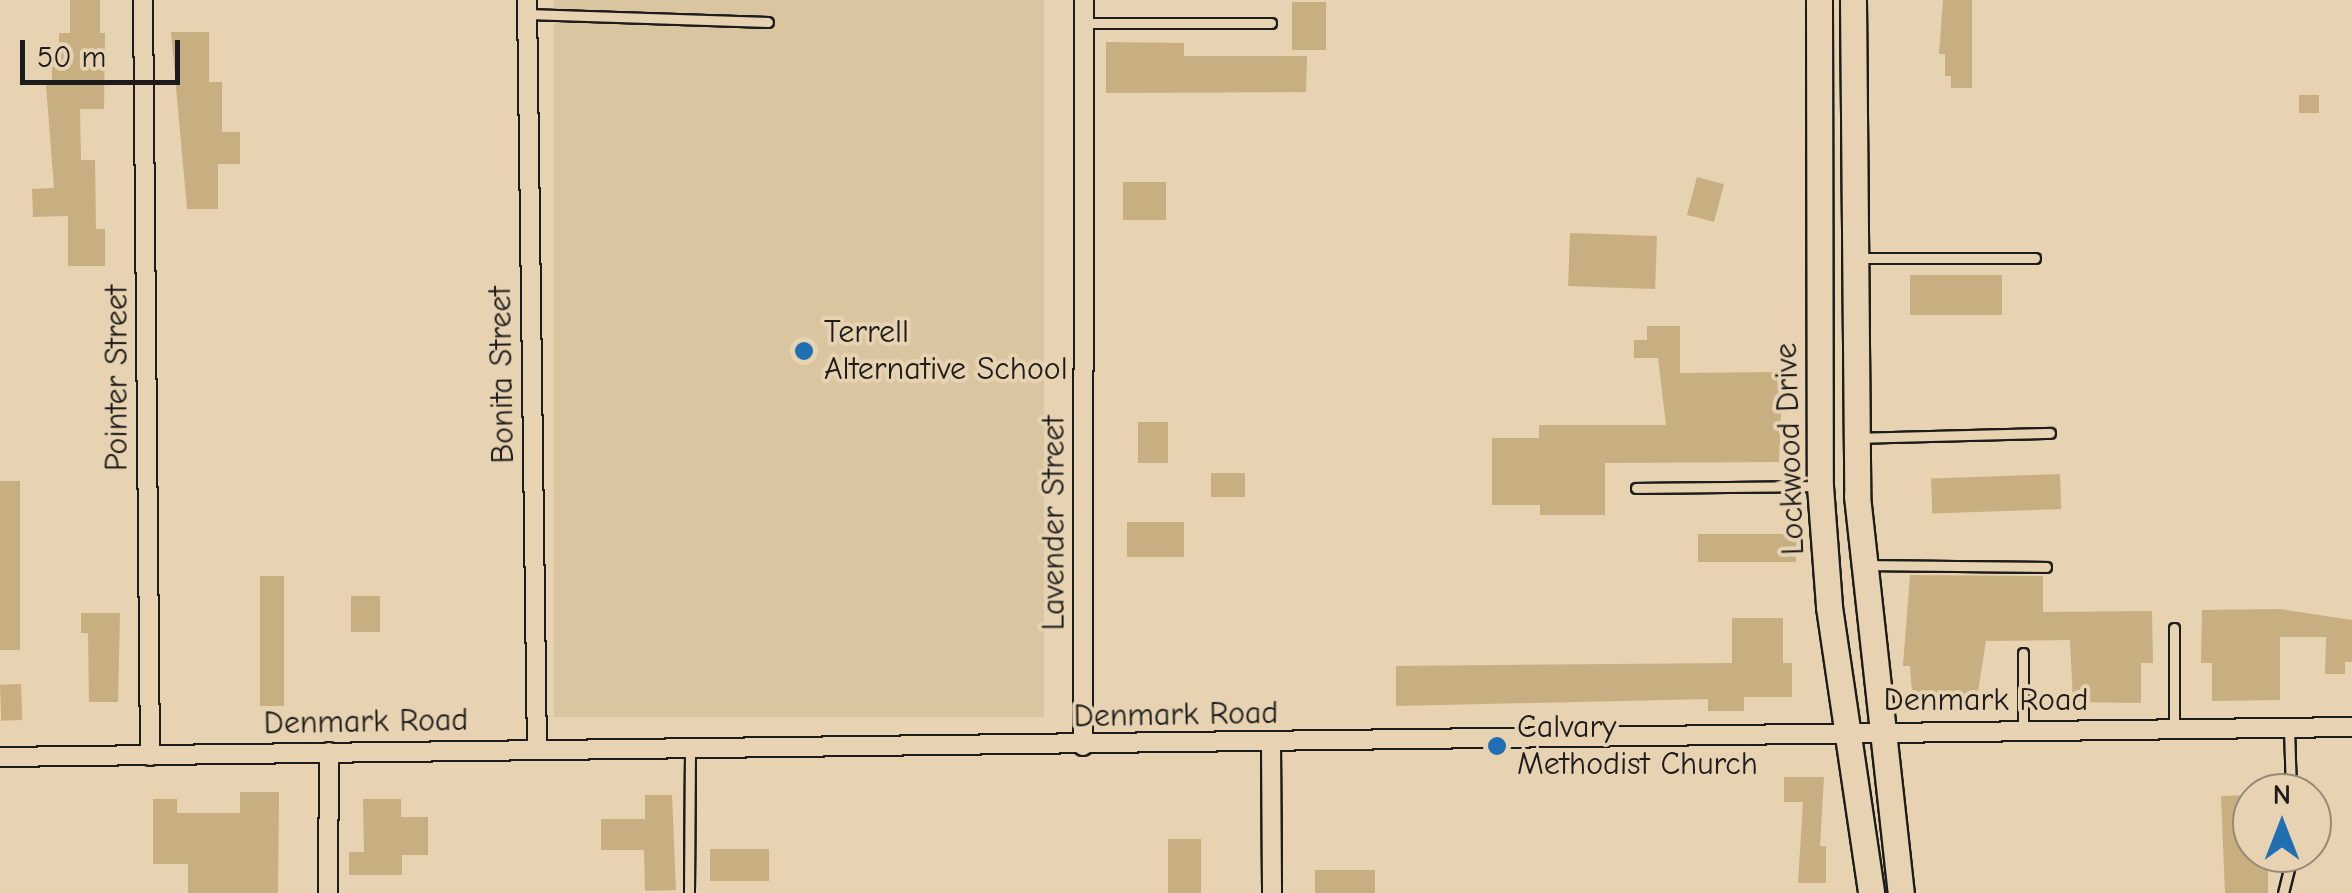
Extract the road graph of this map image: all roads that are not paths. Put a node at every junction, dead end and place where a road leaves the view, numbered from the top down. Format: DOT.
graph roads {
  1 [pos="144,0"];
  2 [pos="1084,0"];
  3 [pos="1819,0"];
  4 [pos="1853,0"];
  5 [pos="528,7"];
  6 [pos="768,22"];
  7 [pos="1085,23"];
  8 [pos="1271,23"];
  9 [pos="1854,258"];
  10 [pos="2035,258"];
  11 [pos="1820,386"];
  12 [pos="1854,386"];
  13 [pos="2050,433"];
  14 [pos="1856,438"];
  15 [pos="1820,486"];
  16 [pos="1636,488"];
  17 [pos="1863,564"];
  18 [pos="2046,567"];
  19 [pos="2174,628"];
  20 [pos="2023,652"];
  21 [pos="2352,727"];
  22 [pos="2289,728"];
  23 [pos="2174,729"];
  24 [pos="2023,730"];
  25 [pos="1851,731"];
  26 [pos="1886,731"];
  27 [pos="1271,745"];
  28 [pos="1084,746"];
  29 [pos="690,749"];
  30 [pos="537,750"];
  31 [pos="328,752"];
  32 [pos="150,756"];
  33 [pos="0,757"];
  34 [pos="2290,773"];
  35 [pos="328,893"];
  36 [pos="689,893"];
  37 [pos="1272,893"];
  38 [pos="1870,893"];
  39 [pos="1901,893"];
  1 -- 32 [label="street, Pointer Street"];
  2 -- 7 [label="street, Lavender Street"];
  3 -- 11 [label="main road, Lockwood Drive"];
  4 -- 9 [label="main road, Lockwood Drive"];
  5 -- 6 [label="lane"];
  5 -- 30 [label="street, Bonita Street"];
  7 -- 8 [label="lane"];
  7 -- 28 [label="street, Lavender Street"];
  9 -- 10 [label="lane"];
  9 -- 12 [label="main road, Lockwood Drive"];
  11 -- 12 [label="main road"];
  11 -- 15 [label="main road, Lockwood Drive"];
  12 -- 14 [label="main road, Lockwood Drive"];
  13 -- 14 [label="lane"];
  14 -- 17 [label="main road, Lockwood Drive"];
  15 -- 16 [label="lane"];
  15 -- 25 [label="main road, Lockwood Drive"];
  17 -- 18 [label="lane"];
  17 -- 26 [label="main road, Lockwood Drive"];
  19 -- 23 [label="lane"];
  20 -- 24 [label="lane"];
  21 -- 22 [label="street, Denmark Road"];
  22 -- 23 [label="street, Denmark Road"];
  22 -- 34 [label="lane"];
  23 -- 24 [label="street, Denmark Road"];
  24 -- 26 [label="street, Denmark Road"];
  25 -- 26 [label="street, Denmark Road"];
  25 -- 27 [label="street, Denmark Road"];
  25 -- 38 [label="main road, Lockwood Drive"];
  26 -- 39 [label="main road, Lockwood Drive"];
  27 -- 28 [label="street, Denmark Road"];
  27 -- 37 [label="street"];
  28 -- 29 [label="street, Denmark Road"];
  29 -- 30 [label="street, Denmark Road"];
  29 -- 36 [label="lane"];
  30 -- 31 [label="street, Denmark Road"];
  31 -- 32 [label="street, Denmark Road"];
  31 -- 35 [label="street"];
  32 -- 33 [label="street, Denmark Road"];
}
